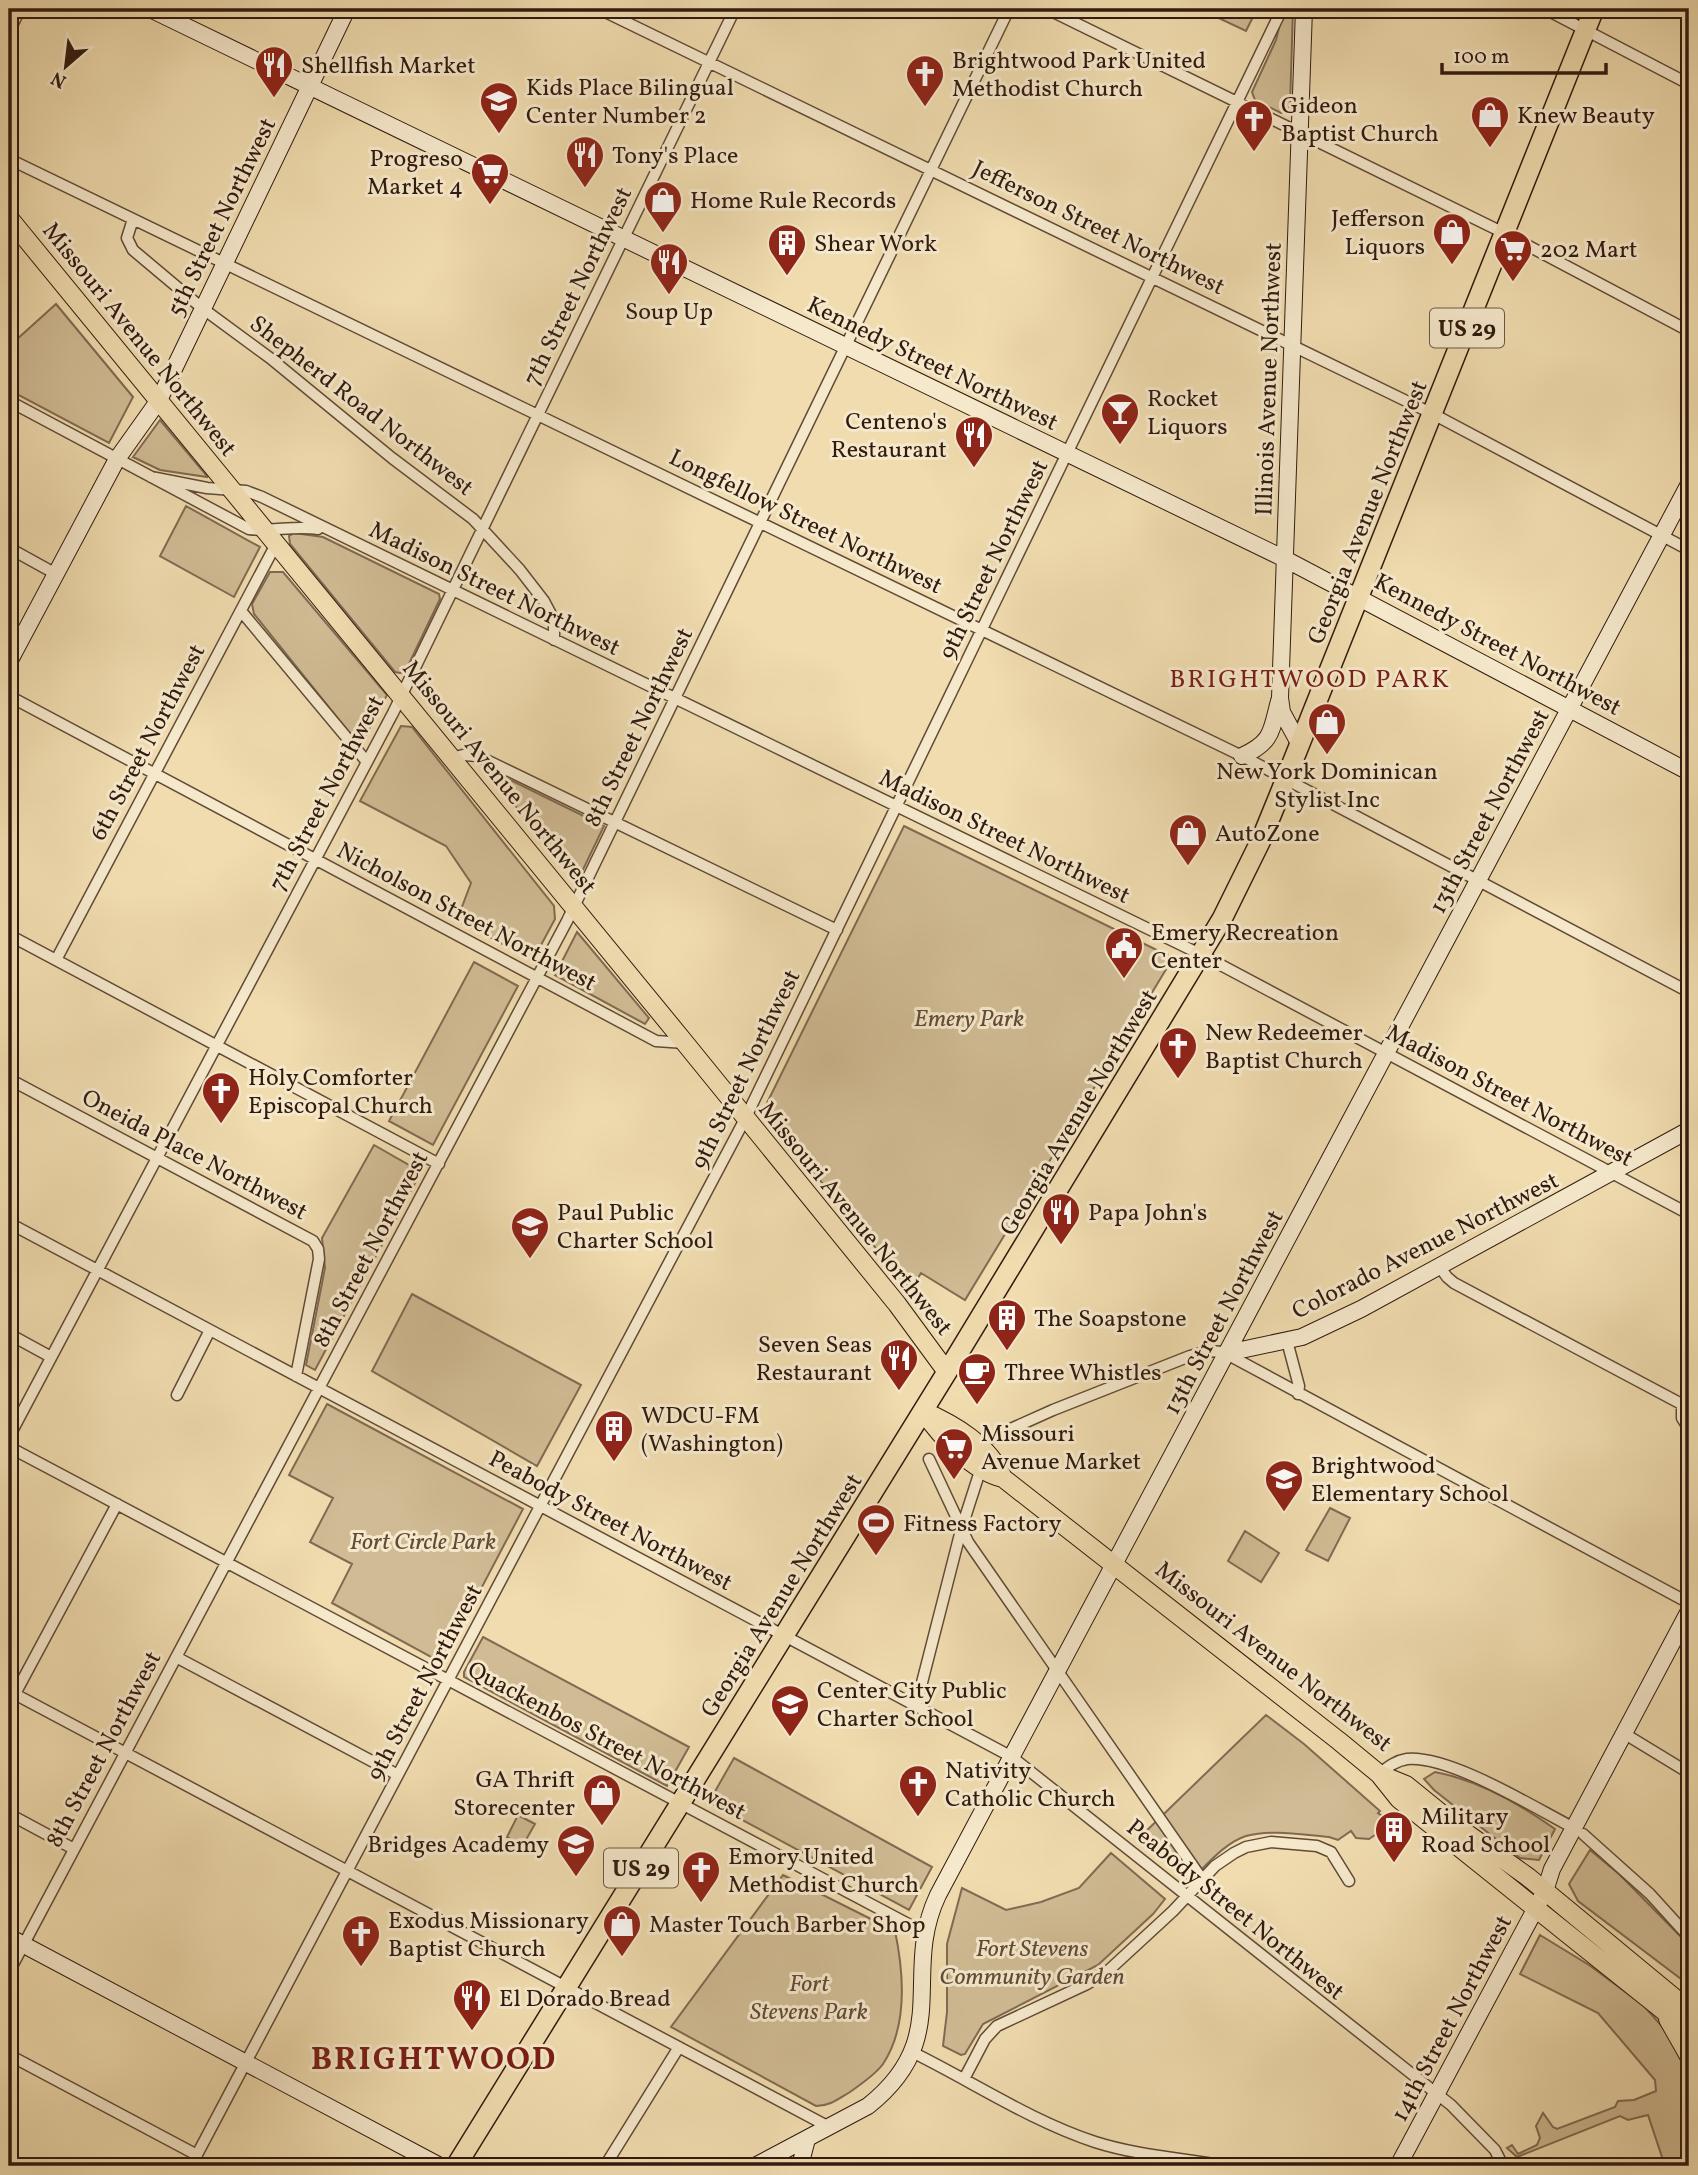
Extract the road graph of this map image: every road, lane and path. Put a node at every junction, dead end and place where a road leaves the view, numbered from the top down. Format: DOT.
graph roads {
  1 [pos="20,9"];
  2 [pos="150,9"];
  3 [pos="347,9"];
  4 [pos="599,9"];
  5 [pos="735,9"];
  6 [pos="1009,9"];
  7 [pos="1047,9"];
  8 [pos="1282,9"];
  9 [pos="1304,9"];
  10 [pos="1545,9"];
  11 [pos="1594,9"];
  12 [pos="1586,29"];
  13 [pos="9,32"];
  14 [pos="709,62"];
  15 [pos="1689,84"];
  16 [pos="310,86"];
  17 [pos="1237,102"];
  18 [pos="1299,132"];
  19 [pos="9,159"];
  20 [pos="931,169"];
  21 [pos="9,218"];
  22 [pos="133,219"];
  23 [pos="1504,233"];
  24 [pos="624,238"];
  25 [pos="224,263"];
  26 [pos="1153,276"];
  27 [pos="202,308"];
  28 [pos="1689,331"];
  29 [pos="1292,344"];
  30 [pos="846,346"];
  31 [pos="159,400"];
  32 [pos="9,401"];
  33 [pos="1433,414"];
  34 [pos="538,415"];
  35 [pos="1067,453"];
  36 [pos="117,459"];
  37 [pos="151,477"];
  38 [pos="1689,484"];
  39 [pos="233,491"];
  40 [pos="760,522"];
  41 [pos="482,529"];
  42 [pos="331,532"];
  43 [pos="1662,536"];
  44 [pos="271,538"];
  45 [pos="9,548"];
  46 [pos="1689,550"];
  47 [pos="1284,559"];
  48 [pos="56,574"];
  49 [pos="452,591"];
  50 [pos="1360,596"];
  51 [pos="241,611"];
  52 [pos="982,630"];
  53 [pos="554,640"];
  54 [pos="9,662"];
  55 [pos="9,696"];
  56 [pos="401,696"];
  57 [pos="1280,698"];
  58 [pos="674,699"];
  59 [pos="1570,708"];
  60 [pos="1300,745"];
  61 [pos="1242,756"];
  62 [pos="452,758"];
  63 [pos="367,762"];
  64 [pos="1689,772"];
  65 [pos="155,773"];
  66 [pos="1287,778"];
  67 [pos="897,806"];
  68 [pos="614,823"];
  69 [pos="316,859"];
  70 [pos="1479,880"];
  71 [pos="574,906"];
  72 [pos="836,930"];
  73 [pos="9,936"];
  74 [pos="1202,955"];
  75 [pos="56,960"];
  76 [pos="537,978"];
  77 [pos="1689,992"];
  78 [pos="685,1043"];
  79 [pos="216,1046"];
  80 [pos="1387,1053"];
  81 [pos="9,1079"];
  82 [pos="745,1119"];
  83 [pos="1689,1130"];
  84 [pos="157,1158"];
  85 [pos="439,1164"];
  86 [pos="1611,1173"];
  87 [pos="1689,1214"];
  88 [pos="9,1223"];
  89 [pos="1439,1266"];
  90 [pos="97,1270"];
  91 [pos="210,1330"];
  92 [pos="9,1334"];
  93 [pos="1287,1340"];
  94 [pos="1227,1353"];
  95 [pos="51,1357"];
  96 [pos="947,1372"];
  97 [pos="296,1376"];
  98 [pos="319,1388"];
  99 [pos="1298,1394"];
  100 [pos="177,1395"];
  101 [pos="1686,1406"];
  102 [pos="923,1411"];
  103 [pos="1689,1429"];
  104 [pos="9,1437"];
  105 [pos="977,1444"];
  106 [pos="9,1447"];
  107 [pos="929,1459"];
  108 [pos="981,1468"];
  109 [pos="1003,1478"];
  110 [pos="117,1504"];
  111 [pos="541,1506"];
  112 [pos="961,1530"];
  113 [pos="226,1562"];
  114 [pos="1115,1564"];
  115 [pos="1689,1603"];
  116 [pos="1689,1611"];
  117 [pos="1689,1629"];
  118 [pos="784,1636"];
  119 [pos="176,1657"];
  120 [pos="1057,1672"];
  121 [pos="449,1680"];
  122 [pos="12,1692"];
  123 [pos="916,1706"];
  124 [pos="1629,1736"];
  125 [pos="125,1753"];
  126 [pos="1012,1757"];
  127 [pos="1689,1773"];
  128 [pos="1379,1774"];
  129 [pos="398,1775"];
  130 [pos="681,1804"];
  131 [pos="9,1814"];
  132 [pos="1578,1831"];
  133 [pos="74,1849"];
  134 [pos="347,1871"];
  135 [pos="1202,1879"];
  136 [pos="1349,1881"];
  137 [pos="1545,1891"];
  138 [pos="1188,1897"];
  139 [pos="1535,1909"];
  140 [pos="925,1933"];
  141 [pos="1601,1936"];
  142 [pos="1689,1937"];
  143 [pos="16,1940"];
  144 [pos="9,1972"];
  145 [pos="568,1988"];
  146 [pos="1689,1995"];
  147 [pos="1652,2001"];
  148 [pos="1689,2010"];
  149 [pos="1689,2031"];
  150 [pos="680,2048"];
  151 [pos="912,2052"];
  152 [pos="9,2055"];
  153 [pos="1689,2056"];
  154 [pos="246,2063"];
  155 [pos="964,2079"];
  156 [pos="1436,2094"];
  157 [pos="829,2127"];
  158 [pos="807,2139"];
  159 [pos="197,2155"];
  160 [pos="772,2162"];
  161 [pos="191,2166"];
  162 [pos="440,2166"];
  163 [pos="456,2166"];
  164 [pos="605,2166"];
  165 [pos="755,2166"];
  166 [pos="800,2166"];
  167 [pos="1227,2166"];
  168 [pos="1398,2166"];
  169 [pos="1503,2166"];
  1 -- 13 [label="street"];
  2 -- 16 [label="street, Kennedy Street Northwest"];
  3 -- 16 [label="street, 5th Street Northwest"];
  4 -- 14 [label="street, Jefferson Street Northwest"];
  5 -- 14 [label="street, 7th Street Northwest"];
  6 -- 20 [label="street, 8th Street Northwest"];
  7 -- 17 [label="street"];
  8 -- 17 [label="street, 9th Street Northwest"];
  9 -- 18 [label="street, Illinois Avenue Northwest"];
  10 -- 12 [label="street"];
  11 -- 12 [label="highway, Georgia Avenue Northwest / US 29"];
  12 -- 15 [label="street"];
  12 -- 23 [label="highway, Georgia Avenue Northwest / US 29"];
  14 -- 20 [label="street, Jefferson Street Northwest"];
  14 -- 24 [label="street, 7th Street Northwest"];
  16 -- 24 [label="street, Kennedy Street Northwest"];
  16 -- 25 [label="street, 5th Street Northwest"];
  17 -- 18 [label="street"];
  17 -- 26 [label="street, 9th Street Northwest"];
  18 -- 23 [label="street"];
  18 -- 29 [label="street, Illinois Avenue Northwest"];
  19 -- 22 [label="street, Longfellow Street Northwest"];
  20 -- 26 [label="street, Jefferson Street Northwest"];
  20 -- 30 [label="street, 8th Street Northwest"];
  21 -- 31 [label="main road, Missouri Avenue Northwest"];
  22 -- 25 [label="street, Longfellow Street Northwest"];
  22 -- 27 [label="street, Shepherd Road Northwest"];
  23 -- 28 [label="street"];
  23 -- 33 [label="highway, Georgia Avenue Northwest / US 29"];
  24 -- 30 [label="street, Kennedy Street Northwest"];
  24 -- 34 [label="street, 7th Street Northwest"];
  25 -- 27 [label="street, 5th Street Northwest"];
  25 -- 34 [label="street, Longfellow Street Northwest"];
  26 -- 29 [label="street, Jefferson Street Northwest"];
  26 -- 35 [label="street, 9th Street Northwest"];
  27 -- 31 [label="street, 5th Street Northwest"];
  27 -- 41 [label="street, Shepherd Road Northwest"];
  29 -- 33 [label="street, Jefferson Street Northwest"];
  29 -- 47 [label="street, Illinois Avenue Northwest"];
  30 -- 35 [label="street, Kennedy Street Northwest"];
  30 -- 40 [label="street, 8th Street Northwest"];
  31 -- 36 [label="street, 5th Street Northwest"];
  31 -- 39 [label="main road, Missouri Avenue Northwest"];
  32 -- 36 [label="street, Madison Street Northwest"];
  33 -- 43 [label="street, Jefferson Street Northwest"];
  33 -- 50 [label="highway, Georgia Avenue Northwest / US 29"];
  34 -- 40 [label="street, Longfellow Street Northwest"];
  34 -- 41 [label="street, 7th Street Northwest"];
  35 -- 47 [label="street, Kennedy Street Northwest"];
  35 -- 52 [label="street, 9th Street Northwest"];
  36 -- 37 [label="street, Madison Street Northwest"];
  36 -- 48 [label="street, 5th Street Northwest"];
  37 -- 39 [label="street, Madison Street Northwest"];
  37 -- 44 [label="street, Madison Street Northwest"];
  38 -- 43 [label="street, 13th Street Northwest"];
  39 -- 42 [label="street, Madison Street Northwest"];
  39 -- 44 [label="main road, Missouri Avenue Northwest"];
  40 -- 52 [label="street, Longfellow Street Northwest"];
  40 -- 58 [label="street, 8th Street Northwest"];
  41 -- 49 [label="street, 7th Street Northwest"];
  41 -- 53 [label="street, Shepherd Road Northwest"];
  42 -- 44 [label="street, Madison Street Northwest"];
  42 -- 49 [label="street, Madison Street Northwest"];
  43 -- 46 [label="street, Jefferson Street Northwest"];
  43 -- 59 [label="street, 13th Street Northwest"];
  44 -- 51 [label="street, 6th Street Northwest"];
  44 -- 56 [label="main road, Missouri Avenue Northwest"];
  45 -- 48 [label="street"];
  47 -- 50 [label="street, Kennedy Street Northwest"];
  47 -- 57 [label="street, Illinois Avenue Northwest"];
  48 -- 54 [label="street, 5th Street Northwest"];
  49 -- 53 [label="street, Madison Street Northwest"];
  49 -- 56 [label="street, 7th Street Northwest"];
  50 -- 59 [label="street, Kennedy Street Northwest"];
  50 -- 60 [label="highway, Georgia Avenue Northwest / US 29"];
  51 -- 63 [label="street"];
  51 -- 65 [label="street, 6th Street Northwest"];
  52 -- 61 [label="street, Longfellow Street Northwest"];
  52 -- 67 [label="street, 9th Street Northwest"];
  53 -- 58 [label="street, Madison Street Northwest"];
  55 -- 65 [label="street, Nicholson Street Northwest"];
  56 -- 62 [label="main road, Missouri Avenue Northwest"];
  56 -- 63 [label="street, 7th Street Northwest"];
  57 -- 60 [label="street, Illinois Avenue Northwest"];
  57 -- 61 [label="street"];
  58 -- 67 [label="street, Madison Street Northwest"];
  58 -- 68 [label="street, 8th Street Northwest"];
  59 -- 64 [label="street, Kennedy Street Northwest"];
  59 -- 70 [label="street, 13th Street Northwest"];
  60 -- 66 [label="highway, Georgia Avenue Northwest / US 29"];
  61 -- 66 [label="street, Longfellow Street Northwest"];
  62 -- 68 [label="street"];
  62 -- 71 [label="main road, Missouri Avenue Northwest"];
  63 -- 69 [label="street, 7th Street Northwest"];
  65 -- 69 [label="street, Nicholson Street Northwest"];
  65 -- 75 [label="street, 6th Street Northwest"];
  66 -- 70 [label="street, Longfellow Street Northwest"];
  66 -- 74 [label="highway, Georgia Avenue Northwest / US 29"];
  67 -- 72 [label="street, 9th Street Northwest"];
  67 -- 74 [label="street, Madison Street Northwest"];
  68 -- 71 [label="street, 8th Street Northwest"];
  68 -- 72 [label="street"];
  69 -- 76 [label="street, Nicholson Street Northwest"];
  69 -- 79 [label="street, 7th Street Northwest"];
  70 -- 77 [label="street, Longfellow Street Northwest"];
  70 -- 80 [label="street, 13th Street Northwest"];
  71 -- 76 [label="street, 8th Street Northwest"];
  71 -- 78 [label="main road, Missouri Avenue Northwest"];
  72 -- 82 [label="street, 9th Street Northwest"];
  73 -- 75 [label="street"];
  74 -- 80 [label="street, Madison Street Northwest"];
  74 -- 96 [label="highway, Georgia Avenue Northwest / US 29"];
  75 -- 79 [label="street"];
  76 -- 78 [label="street, Nicholson Street Northwest"];
  76 -- 85 [label="street, 8th Street Northwest"];
  78 -- 82 [label="main road, Missouri Avenue Northwest"];
  79 -- 84 [label="street, 7th Street Northwest"];
  79 -- 85 [label="street"];
  80 -- 86 [label="street, Madison Street Northwest"];
  80 -- 94 [label="street, 13th Street Northwest"];
  81 -- 84 [label="street, Oneida Place Northwest"];
  82 -- 96 [label="main road, Missouri Avenue Northwest"];
  82 -- 111 [label="street, 9th Street Northwest"];
  83 -- 86 [label="street, Colorado Avenue Northwest"];
  84 -- 90 [label="street, 7th Street Northwest"];
  84 -- 97 [label="street, Oneida Place Northwest"];
  85 -- 98 [label="street, 8th Street Northwest"];
  86 -- 87 [label="street, Madison Street Northwest"];
  86 -- 89 [label="street, Colorado Avenue Northwest"];
  88 -- 90 [label="street, Peabody Street Northwest"];
  89 -- 93 [label="street, Colorado Avenue Northwest"];
  89 -- 101 [label="street"];
  90 -- 91 [label="street, Peabody Street Northwest"];
  90 -- 95 [label="street, 7th Street Northwest"];
  91 -- 97 [label="street, Peabody Street Northwest"];
  91 -- 100 [label="street"];
  92 -- 95 [label="street"];
  93 -- 94 [label="street, Colorado Avenue Northwest"];
  93 -- 99 [label="street"];
  94 -- 99 [label="street"];
  94 -- 105 [label="street, Colorado Avenue Northwest"];
  94 -- 114 [label="street, 13th Street Northwest"];
  95 -- 104 [label="street, 7th Street Northwest"];
  96 -- 102 [label="highway, Georgia Avenue Northwest / US 29"];
  97 -- 98 [label="street, Peabody Street Northwest"];
  98 -- 111 [label="street, Peabody Street Northwest"];
  98 -- 113 [label="street, 8th Street Northwest"];
  99 -- 115 [label="street"];
  101 -- 103 [label="street"];
  102 -- 105 [label="main road, Missouri Avenue Northwest"];
  102 -- 108 [label="main road, Missouri Avenue Northwest"];
  102 -- 118 [label="highway, Georgia Avenue Northwest / US 29"];
  105 -- 109 [label="main road, Missouri Avenue Northwest"];
  106 -- 110 [label="street, Quackenbos Street Northwest"];
  107 -- 112 [label="street"];
  108 -- 109 [label="main road, Missouri Avenue Northwest"];
  108 -- 112 [label="street"];
  109 -- 114 [label="main road, Missouri Avenue Northwest"];
  110 -- 113 [label="street, Quackenbos Street Northwest"];
  110 -- 122 [label="street"];
  111 -- 118 [label="street, Peabody Street Northwest"];
  111 -- 121 [label="street, 9th Street Northwest"];
  112 -- 120 [label="street"];
  112 -- 123 [label="street"];
  113 -- 119 [label="street, 8th Street Northwest"];
  113 -- 121 [label="street, Quackenbos Street Northwest"];
  114 -- 120 [label="street, 13th Street Northwest"];
  114 -- 128 [label="main road, Missouri Avenue Northwest"];
  116 -- 124 [label="street, 14th Street Northwest"];
  117 -- 124 [label="street, 14th Street Northwest"];
  118 -- 123 [label="street, Peabody Street Northwest"];
  118 -- 130 [label="highway, Georgia Avenue Northwest / US 29"];
  119 -- 125 [label="street, 8th Street Northwest"];
  119 -- 129 [label="street"];
  120 -- 126 [label="street, 13th Street Northwest"];
  120 -- 135 [label="street"];
  121 -- 129 [label="street, 9th Street Northwest"];
  121 -- 130 [label="street, Quackenbos Street Northwest"];
  122 -- 125 [label="street"];
  123 -- 126 [label="street, Peabody Street Northwest"];
  124 -- 127 [label="street"];
  124 -- 132 [label="street, 14th Street Northwest"];
  125 -- 133 [label="street, 8th Street Northwest"];
  125 -- 134 [label="street"];
  126 -- 138 [label="street, Peabody Street Northwest"];
  126 -- 140 [label="street, 13th Street Northwest"];
  128 -- 132 [label="street, Missouri Avenue Northwest"];
  128 -- 137 [label="main road"];
  128 -- 139 [label="main road"];
  129 -- 134 [label="street, 9th Street Northwest"];
  130 -- 140 [label="street, Quackenbos Street Northwest"];
  130 -- 145 [label="highway, Georgia Avenue Northwest / US 29"];
  131 -- 133 [label="street"];
  132 -- 137 [label="street, 14th Street Northwest"];
  132 -- 142 [label="street, Missouri Avenue Northwest"];
  133 -- 143 [label="street, 8th Street Northwest"];
  134 -- 145 [label="street"];
  134 -- 154 [label="street, 9th Street Northwest"];
  135 -- 136 [label="street"];
  135 -- 138 [label="street"];
  137 -- 139 [label="street, 14th Street Northwest"];
  137 -- 141 [label="main road"];
  138 -- 155 [label="street"];
  138 -- 156 [label="street, Peabody Street Northwest"];
  139 -- 147 [label="main road"];
  139 -- 156 [label="street, 14th Street Northwest"];
  140 -- 151 [label="street, 13th Street Northwest"];
  141 -- 146 [label="main road"];
  141 -- 148 [label="main road"];
  143 -- 144 [label="street, 8th Street Northwest"];
  143 -- 154 [label="street"];
  145 -- 150 [label="street"];
  145 -- 163 [label="highway, Georgia Avenue Northwest / US 29"];
  147 -- 149 [label="main road"];
  147 -- 153 [label="main road"];
  150 -- 157 [label="street"];
  150 -- 164 [label="street"];
  151 -- 155 [label="street"];
  151 -- 157 [label="street, 13th Street Northwest"];
  152 -- 159 [label="street"];
  154 -- 159 [label="street, 9th Street Northwest"];
  154 -- 162 [label="street"];
  155 -- 167 [label="street"];
  156 -- 168 [label="street, 14th Street Northwest"];
  156 -- 169 [label="street, Peabody Street Northwest"];
  157 -- 158 [label="street, 13th Street Northwest"];
  158 -- 160 [label="street, 13th Street Northwest"];
  158 -- 166 [label="street"];
  159 -- 161 [label="street, 9th Street Northwest"];
  160 -- 165 [label="street, 13th Street Northwest"];
}
